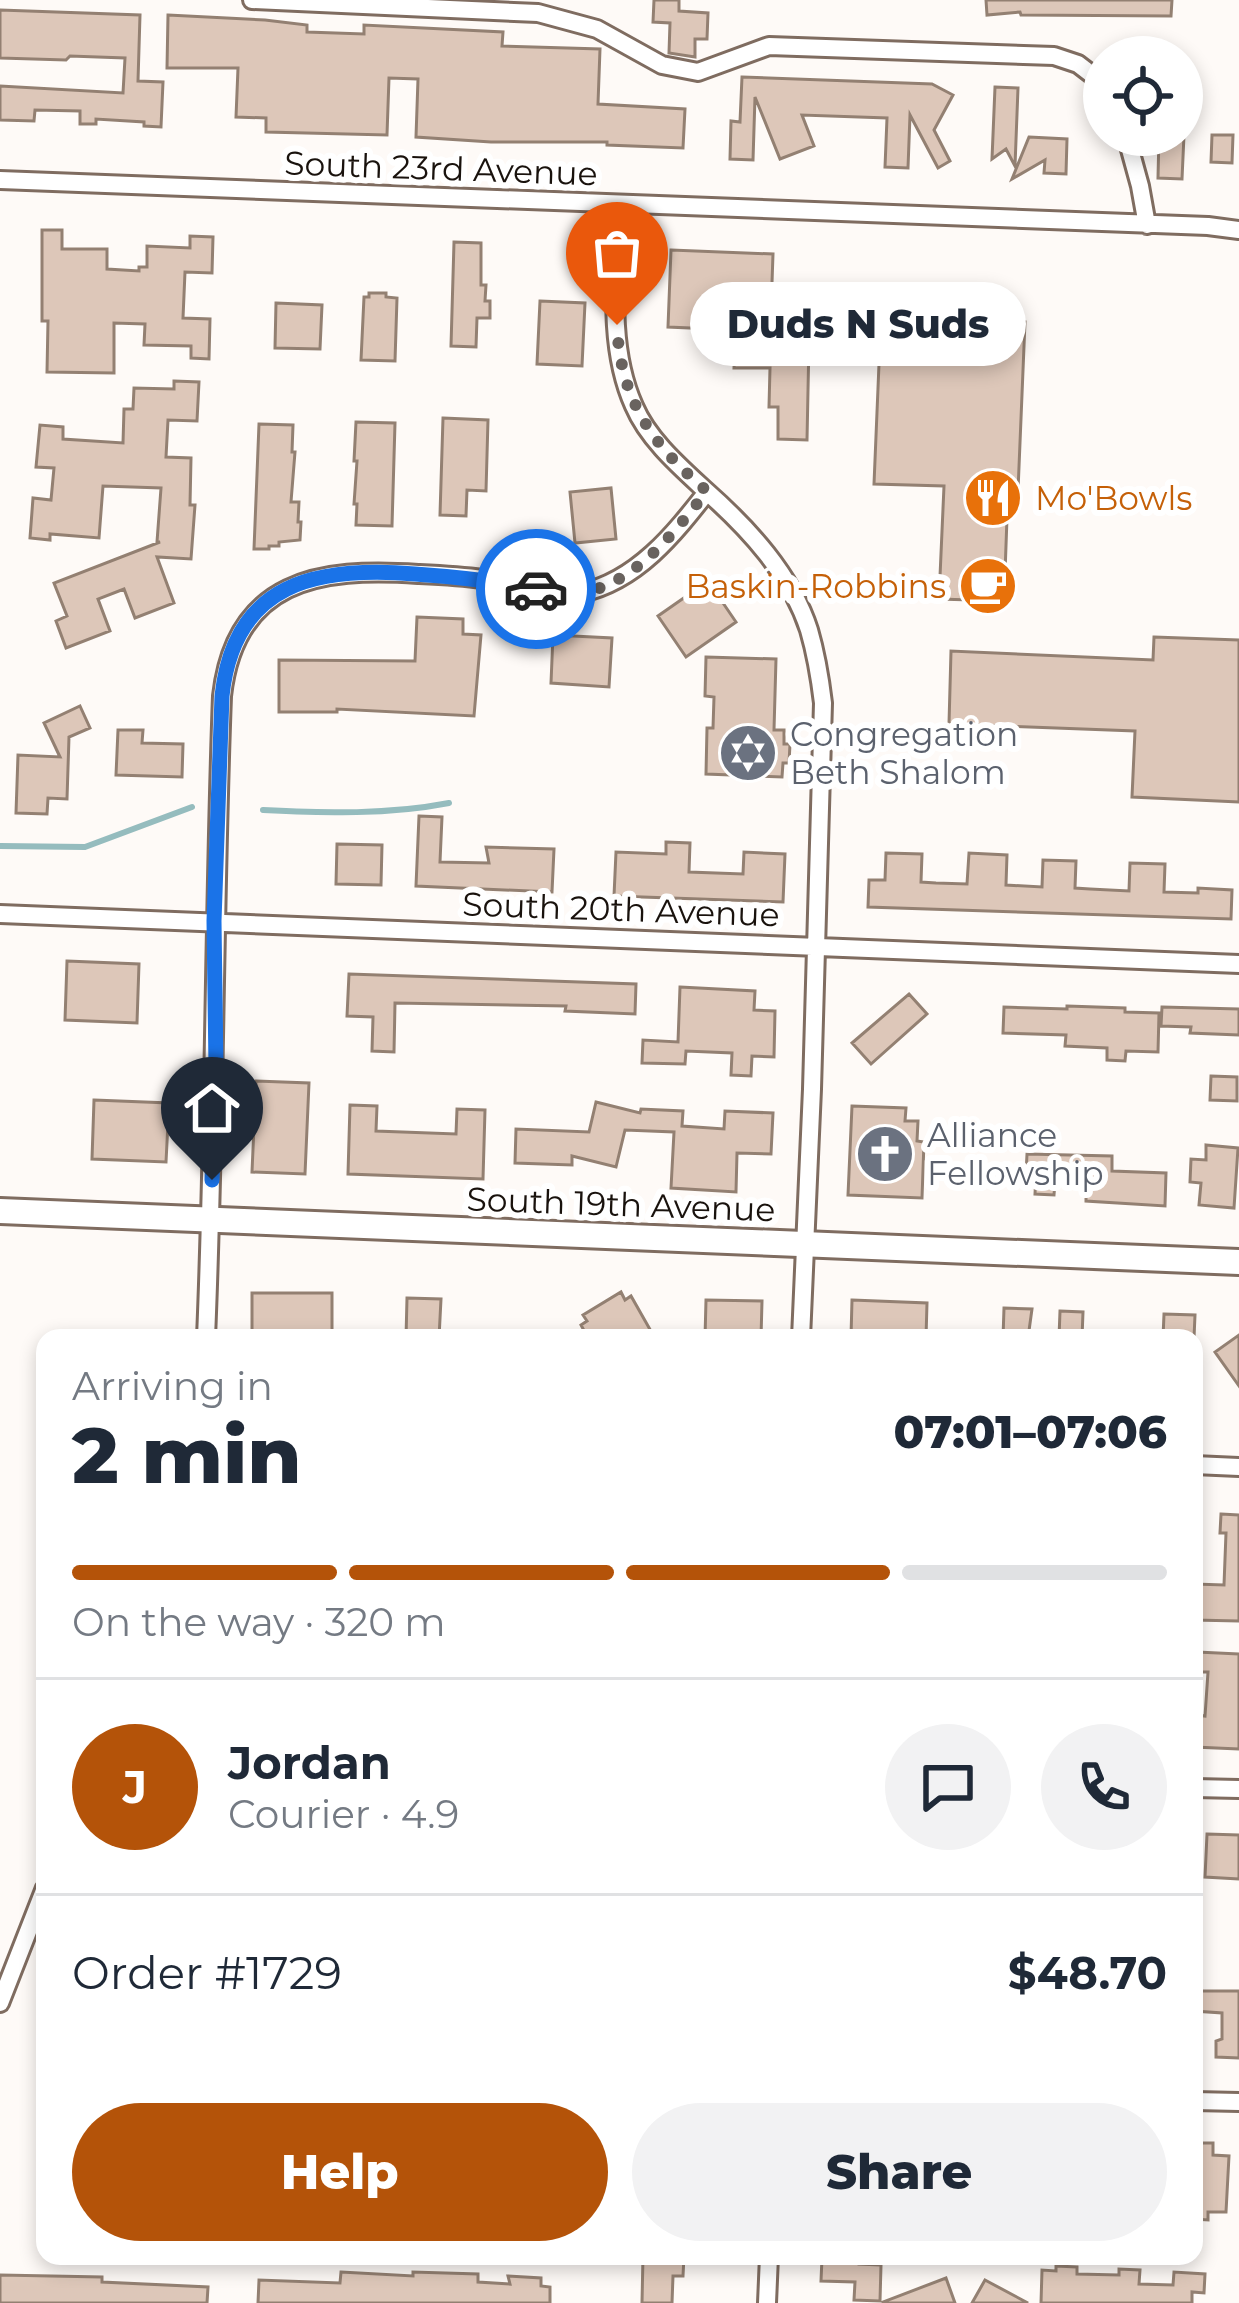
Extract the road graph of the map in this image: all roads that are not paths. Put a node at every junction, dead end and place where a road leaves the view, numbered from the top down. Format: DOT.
graph roads {
  1 [pos="252,0"];
  2 [pos="1083,68"];
  3 [pos="1132,156"];
  4 [pos="0,180"];
  5 [pos="619,205"];
  6 [pos="1147,225"];
  7 [pos="1239,230"];
  8 [pos="707,491"];
  9 [pos="0,914"];
  10 [pos="214,921"];
  11 [pos="817,947"];
  12 [pos="1239,964"];
  13 [pos="0,1211"];
  14 [pos="212,1218"];
  15 [pos="804,1245"];
  16 [pos="1239,1262"];
  17 [pos="206,1329"];
  18 [pos="800,1329"];
  19 [pos="1203,1465"];
  20 [pos="1239,1467"];
  21 [pos="1203,1788"];
  22 [pos="1239,1789"];
  23 [pos="36,1911"];
  24 [pos="0,2003"];
  25 [pos="1203,2101"];
  26 [pos="1239,2102"];
  27 [pos="769,2265"];
  28 [pos="767,2303"];
  1 -- 2 [label="street"];
  3 -- 6 [label="street"];
  4 -- 5 [label="street, South 23rd Avenue"];
  5 -- 6 [label="street, South 23rd Avenue"];
  5 -- 8 [label="street"];
  6 -- 7 [label="street, South 23rd Avenue"];
  8 -- 10 [label="street"];
  8 -- 11 [label="street"];
  9 -- 10 [label="street, South 20th Avenue"];
  10 -- 11 [label="street, South 20th Avenue"];
  10 -- 14 [label="street"];
  11 -- 12 [label="street, South 20th Avenue"];
  11 -- 15 [label="street"];
  13 -- 14 [label="main road, South 19th Avenue"];
  14 -- 15 [label="main road, South 19th Avenue"];
  14 -- 17 [label="street"];
  15 -- 16 [label="main road, South 19th Avenue"];
  15 -- 18 [label="street"];
  19 -- 20 [label="street"];
  21 -- 22 [label="street"];
  23 -- 24 [label="street"];
  25 -- 26 [label="street"];
  27 -- 28 [label="street"];
}
